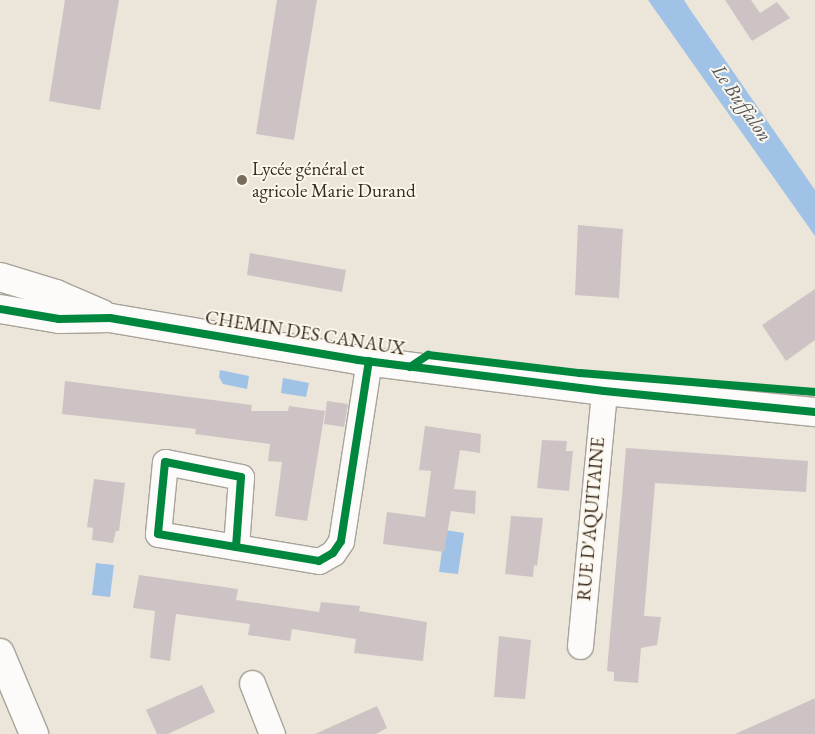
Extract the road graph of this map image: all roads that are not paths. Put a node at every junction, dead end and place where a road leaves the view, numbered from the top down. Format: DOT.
graph roads {
  1 [pos="0,277"];
  2 [pos="0,309"];
  3 [pos="110,318"];
  4 [pos="369,361"];
  5 [pos="604,391"];
  6 [pos="815,412"];
  7 [pos="236,547"];
  8 [pos="580,646"];
  9 [pos="0,653"];
  10 [pos="252,683"];
  11 [pos="34,734"];
  12 [pos="272,734"];
  1 -- 3 [label="street, CHEMIN DES CANAUX"];
  2 -- 3 [label="street, CHEMIN DES CANAUX"];
  3 -- 4 [label="street, CHEMIN DES CANAUX"];
  4 -- 5 [label="street, CHEMIN DES CANAUX"];
  4 -- 7 [label="street"];
  5 -- 6 [label="street, CHEMIN DES CANAUX"];
  5 -- 8 [label="street, RUE D'AQUITAINE"];
  9 -- 11 [label="street"];
  10 -- 12 [label="street"];
}
